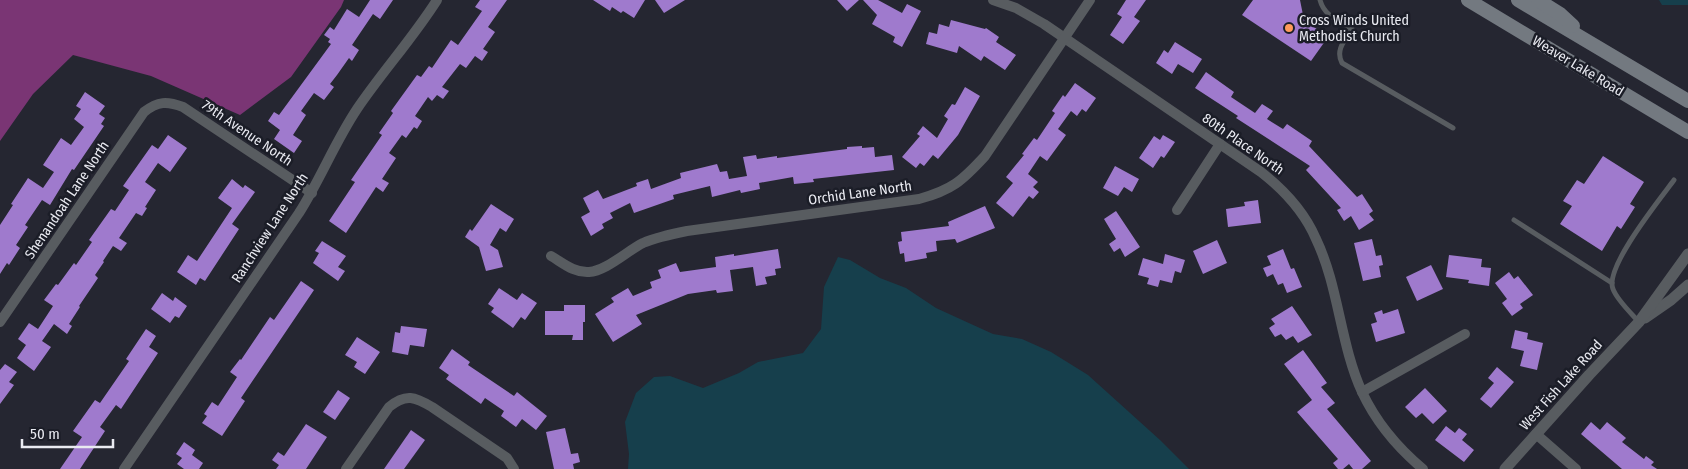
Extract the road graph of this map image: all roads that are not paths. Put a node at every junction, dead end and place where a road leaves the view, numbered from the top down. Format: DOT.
graph roads {
  1 [pos="437,0"];
  2 [pos="993,0"];
  3 [pos="1090,0"];
  4 [pos="1320,0"];
  5 [pos="1468,0"];
  6 [pos="1518,0"];
  7 [pos="1538,0"];
  8 [pos="1064,38"];
  9 [pos="1587,41"];
  10 [pos="1688,101"];
  11 [pos="164,102"];
  12 [pos="1453,128"];
  13 [pos="1688,132"];
  14 [pos="1220,144"];
  15 [pos="1674,180"];
  16 [pos="312,193"];
  17 [pos="1177,210"];
  18 [pos="1514,220"];
  19 [pos="1688,254"];
  20 [pos="551,256"];
  21 [pos="1612,282"];
  22 [pos="1688,285"];
  23 [pos="0,322"];
  24 [pos="1640,322"];
  25 [pos="1465,334"];
  26 [pos="1362,392"];
  27 [pos="1536,434"];
  28 [pos="124,469"];
  29 [pos="346,469"];
  30 [pos="514,469"];
  31 [pos="1423,469"];
  32 [pos="1506,469"];
  33 [pos="1576,469"];
  1 -- 16 [label="street, Ranchview Lane North"];
  2 -- 8 [label="street, 80th Place North"];
  3 -- 8 [label="street, Orchid Lane North"];
  4 -- 12 [label="lane"];
  5 -- 13 [label="main road, Weaver Lake Road"];
  6 -- 9 [label="main road, Weaver Lake Road"];
  7 -- 9 [label="main road"];
  8 -- 14 [label="street, 80th Place North"];
  8 -- 20 [label="street, Orchid Lane North"];
  9 -- 10 [label="main road, Weaver Lake Road"];
  11 -- 16 [label="street, 79th Avenue North"];
  11 -- 23 [label="street, Shenandoah Lane North"];
  14 -- 17 [label="street"];
  14 -- 26 [label="street, 80th Place North"];
  15 -- 21 [label="lane"];
  16 -- 28 [label="street, Ranchview Lane North"];
  18 -- 21 [label="lane"];
  19 -- 24 [label="street, West Fish Lake Road"];
  21 -- 24 [label="lane"];
  22 -- 24 [label="street, West Fish Lake Road"];
  24 -- 27 [label="street, West Fish Lake Road"];
  25 -- 26 [label="street"];
  26 -- 31 [label="street, 80th Place North"];
  27 -- 32 [label="street, West Fish Lake Road"];
  27 -- 33 [label="street"];
  29 -- 30 [label="street"];
}
